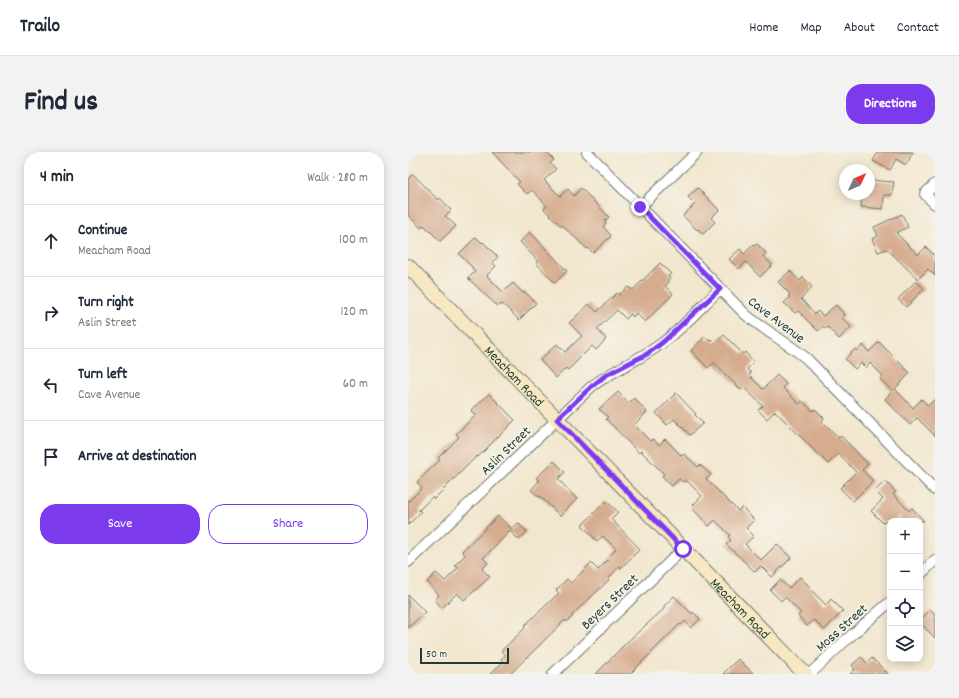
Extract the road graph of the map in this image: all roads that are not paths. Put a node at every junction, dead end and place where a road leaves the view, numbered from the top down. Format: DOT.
graph roads {
  1 [pos="587,152"];
  2 [pos="697,152"];
  3 [pos="935,184"];
  4 [pos="935,204"];
  5 [pos="640,207"];
  6 [pos="408,266"];
  7 [pos="720,289"];
  8 [pos="557,419"];
  9 [pos="935,490"];
  10 [pos="683,549"];
  11 [pos="935,560"];
  12 [pos="408,562"];
  13 [pos="923,572"];
  14 [pos="887,605"];
  15 [pos="553,674"];
  16 [pos="805,674"];
  17 [pos="810,674"];
  1 -- 5 [label="street, Cave Avenue"];
  2 -- 5 [label="street"];
  3 -- 4 [label="street"];
  5 -- 7 [label="street, Cave Avenue"];
  6 -- 8 [label="street, Meacham Road"];
  7 -- 8 [label="street, Aslin Street"];
  7 -- 9 [label="street, Cave Avenue"];
  8 -- 10 [label="street, Meacham Road"];
  8 -- 12 [label="street, Aslin Street"];
  10 -- 15 [label="street, Beyers Street"];
  10 -- 16 [label="street, Meacham Road"];
  11 -- 13 [label="street"];
  14 -- 17 [label="street, Moss Street"];
}
